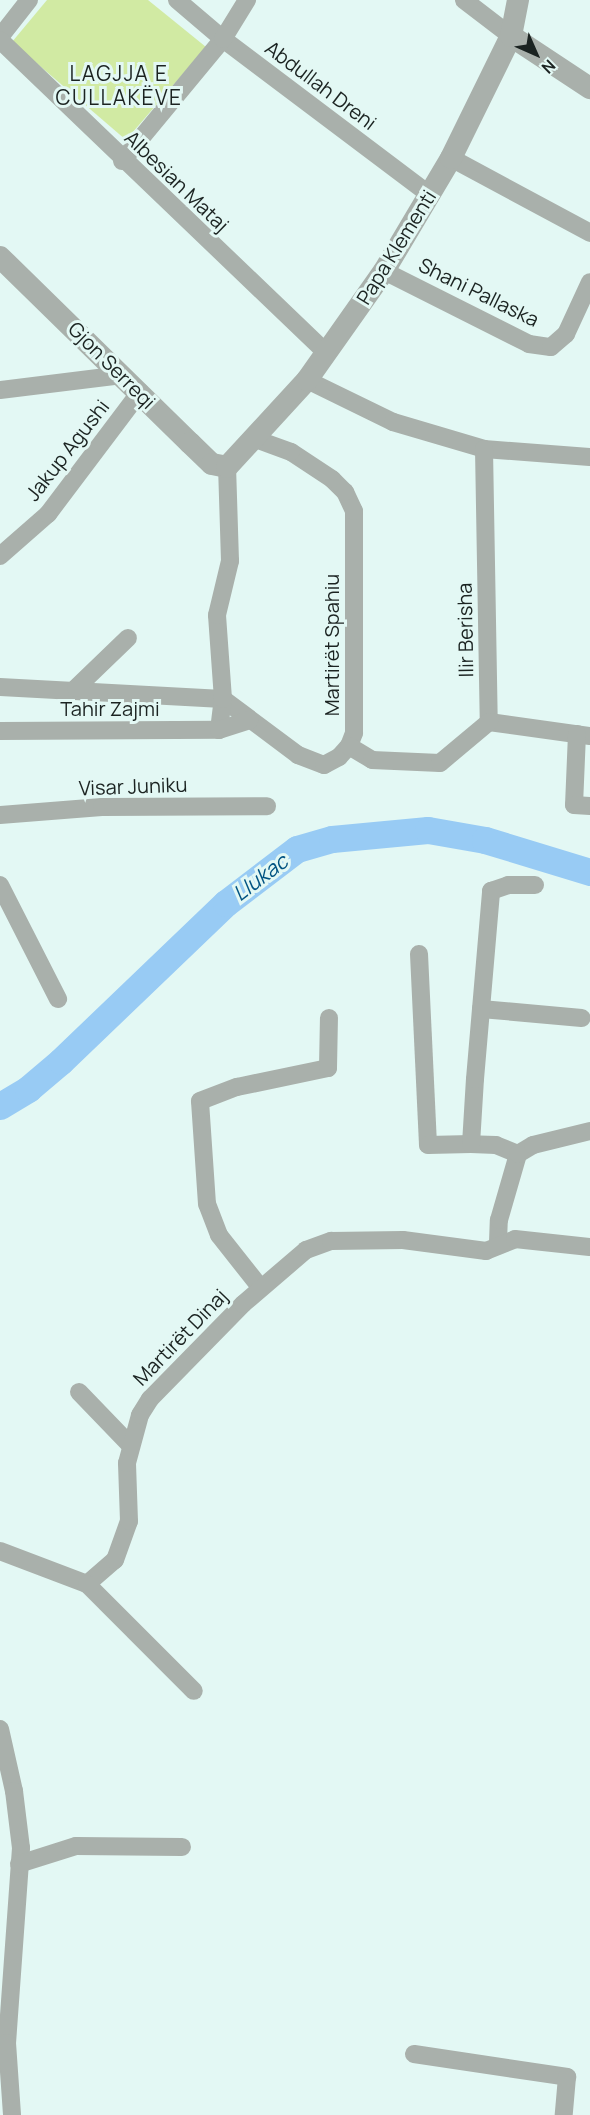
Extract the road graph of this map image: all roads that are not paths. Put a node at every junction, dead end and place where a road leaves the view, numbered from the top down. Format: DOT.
graph roads {
  1 [pos="29,0"];
  2 [pos="177,0"];
  3 [pos="248,0"];
  4 [pos="464,0"];
  5 [pos="519,0"];
  6 [pos="511,36"];
  7 [pos="0,39"];
  8 [pos="223,39"];
  9 [pos="590,88"];
  10 [pos="451,158"];
  11 [pos="122,161"];
  12 [pos="430,195"];
  13 [pos="590,233"];
  14 [pos="0,256"];
  15 [pos="384,271"];
  16 [pos="590,282"];
  17 [pos="326,353"];
  18 [pos="122,375"];
  19 [pos="307,380"];
  20 [pos="0,390"];
  21 [pos="140,392"];
  22 [pos="256,439"];
  23 [pos="484,449"];
  24 [pos="590,457"];
  25 [pos="227,467"];
  26 [pos="0,556"];
  27 [pos="128,638"];
  28 [pos="0,687"];
  29 [pos="76,688"];
  30 [pos="223,699"];
  31 [pos="249,720"];
  32 [pos="489,722"];
  33 [pos="219,730"];
  34 [pos="0,731"];
  35 [pos="583,735"];
  36 [pos="349,747"];
  37 [pos="267,806"];
  38 [pos="590,806"];
  39 [pos="0,815"];
  40 [pos="0,885"];
  41 [pos="535,885"];
  42 [pos="419,954"];
  43 [pos="58,999"];
  44 [pos="481,1008"];
  45 [pos="329,1018"];
  46 [pos="582,1018"];
  47 [pos="590,1131"];
  48 [pos="471,1144"];
  49 [pos="518,1154"];
  50 [pos="498,1243"];
  51 [pos="590,1247"];
  52 [pos="260,1287"];
  53 [pos="79,1392"];
  54 [pos="130,1445"];
  55 [pos="0,1551"];
  56 [pos="87,1584"];
  57 [pos="194,1691"];
  58 [pos="0,1729"];
  59 [pos="182,1846"];
  60 [pos="19,1864"];
  61 [pos="414,2054"];
  62 [pos="12,2115"];
  63 [pos="564,2115"];
  1 -- 7 [label="street"];
  2 -- 8 [label="street, Abdullah Dreni"];
  3 -- 8 [label="street"];
  4 -- 6 [label="street"];
  5 -- 6 [label="street, Papa Klementi"];
  6 -- 9 [label="street"];
  6 -- 10 [label="street, Papa Klementi"];
  7 -- 11 [label="street, Albesian Mataj"];
  8 -- 11 [label="street"];
  8 -- 12 [label="street, Abdullah Dreni"];
  10 -- 12 [label="street, Papa Klementi"];
  10 -- 13 [label="street"];
  11 -- 17 [label="street, Albesian Mataj"];
  12 -- 15 [label="street, Papa Klementi"];
  14 -- 18 [label="street, Gjon Serreqi"];
  15 -- 16 [label="street, Shani Pallaska"];
  15 -- 17 [label="street, Papa Klementi"];
  17 -- 19 [label="street, Papa Klementi"];
  18 -- 20 [label="street"];
  18 -- 21 [label="street, Gjon Serreqi"];
  19 -- 22 [label="street, Papa Klementi"];
  19 -- 23 [label="street"];
  21 -- 25 [label="street, Gjon Serreqi"];
  21 -- 26 [label="street, Jakup Agushi"];
  22 -- 25 [label="street, Papa Klementi"];
  22 -- 36 [label="street, Martirët Spahiu"];
  23 -- 24 [label="street"];
  23 -- 32 [label="street, Ilir Berisha"];
  25 -- 30 [label="street"];
  27 -- 29 [label="street, Tahir Zajmi"];
  28 -- 29 [label="street, Tahir Zajmi"];
  29 -- 30 [label="street, Tahir Zajmi"];
  30 -- 31 [label="street"];
  30 -- 33 [label="street"];
  31 -- 33 [label="street, Tahir Zajmi"];
  31 -- 36 [label="street"];
  32 -- 35 [label="street"];
  32 -- 36 [label="street"];
  33 -- 34 [label="street, Tahir Zajmi"];
  35 -- 38 [label="street"];
  37 -- 39 [label="street, Visar Juniku"];
  40 -- 43 [label="street"];
  41 -- 44 [label="street"];
  42 -- 48 [label="street"];
  44 -- 46 [label="street"];
  44 -- 48 [label="street"];
  45 -- 52 [label="street"];
  47 -- 49 [label="street"];
  48 -- 49 [label="street"];
  49 -- 50 [label="street"];
  50 -- 51 [label="street, Martirët Dinaj"];
  50 -- 52 [label="street, Martirët Dinaj"];
  52 -- 54 [label="street, Martirët Dinaj"];
  53 -- 54 [label="street"];
  54 -- 56 [label="street, Martirët Dinaj"];
  55 -- 56 [label="street"];
  56 -- 57 [label="street"];
  58 -- 60 [label="street"];
  59 -- 60 [label="street"];
  60 -- 62 [label="street"];
  61 -- 63 [label="street"];
}
